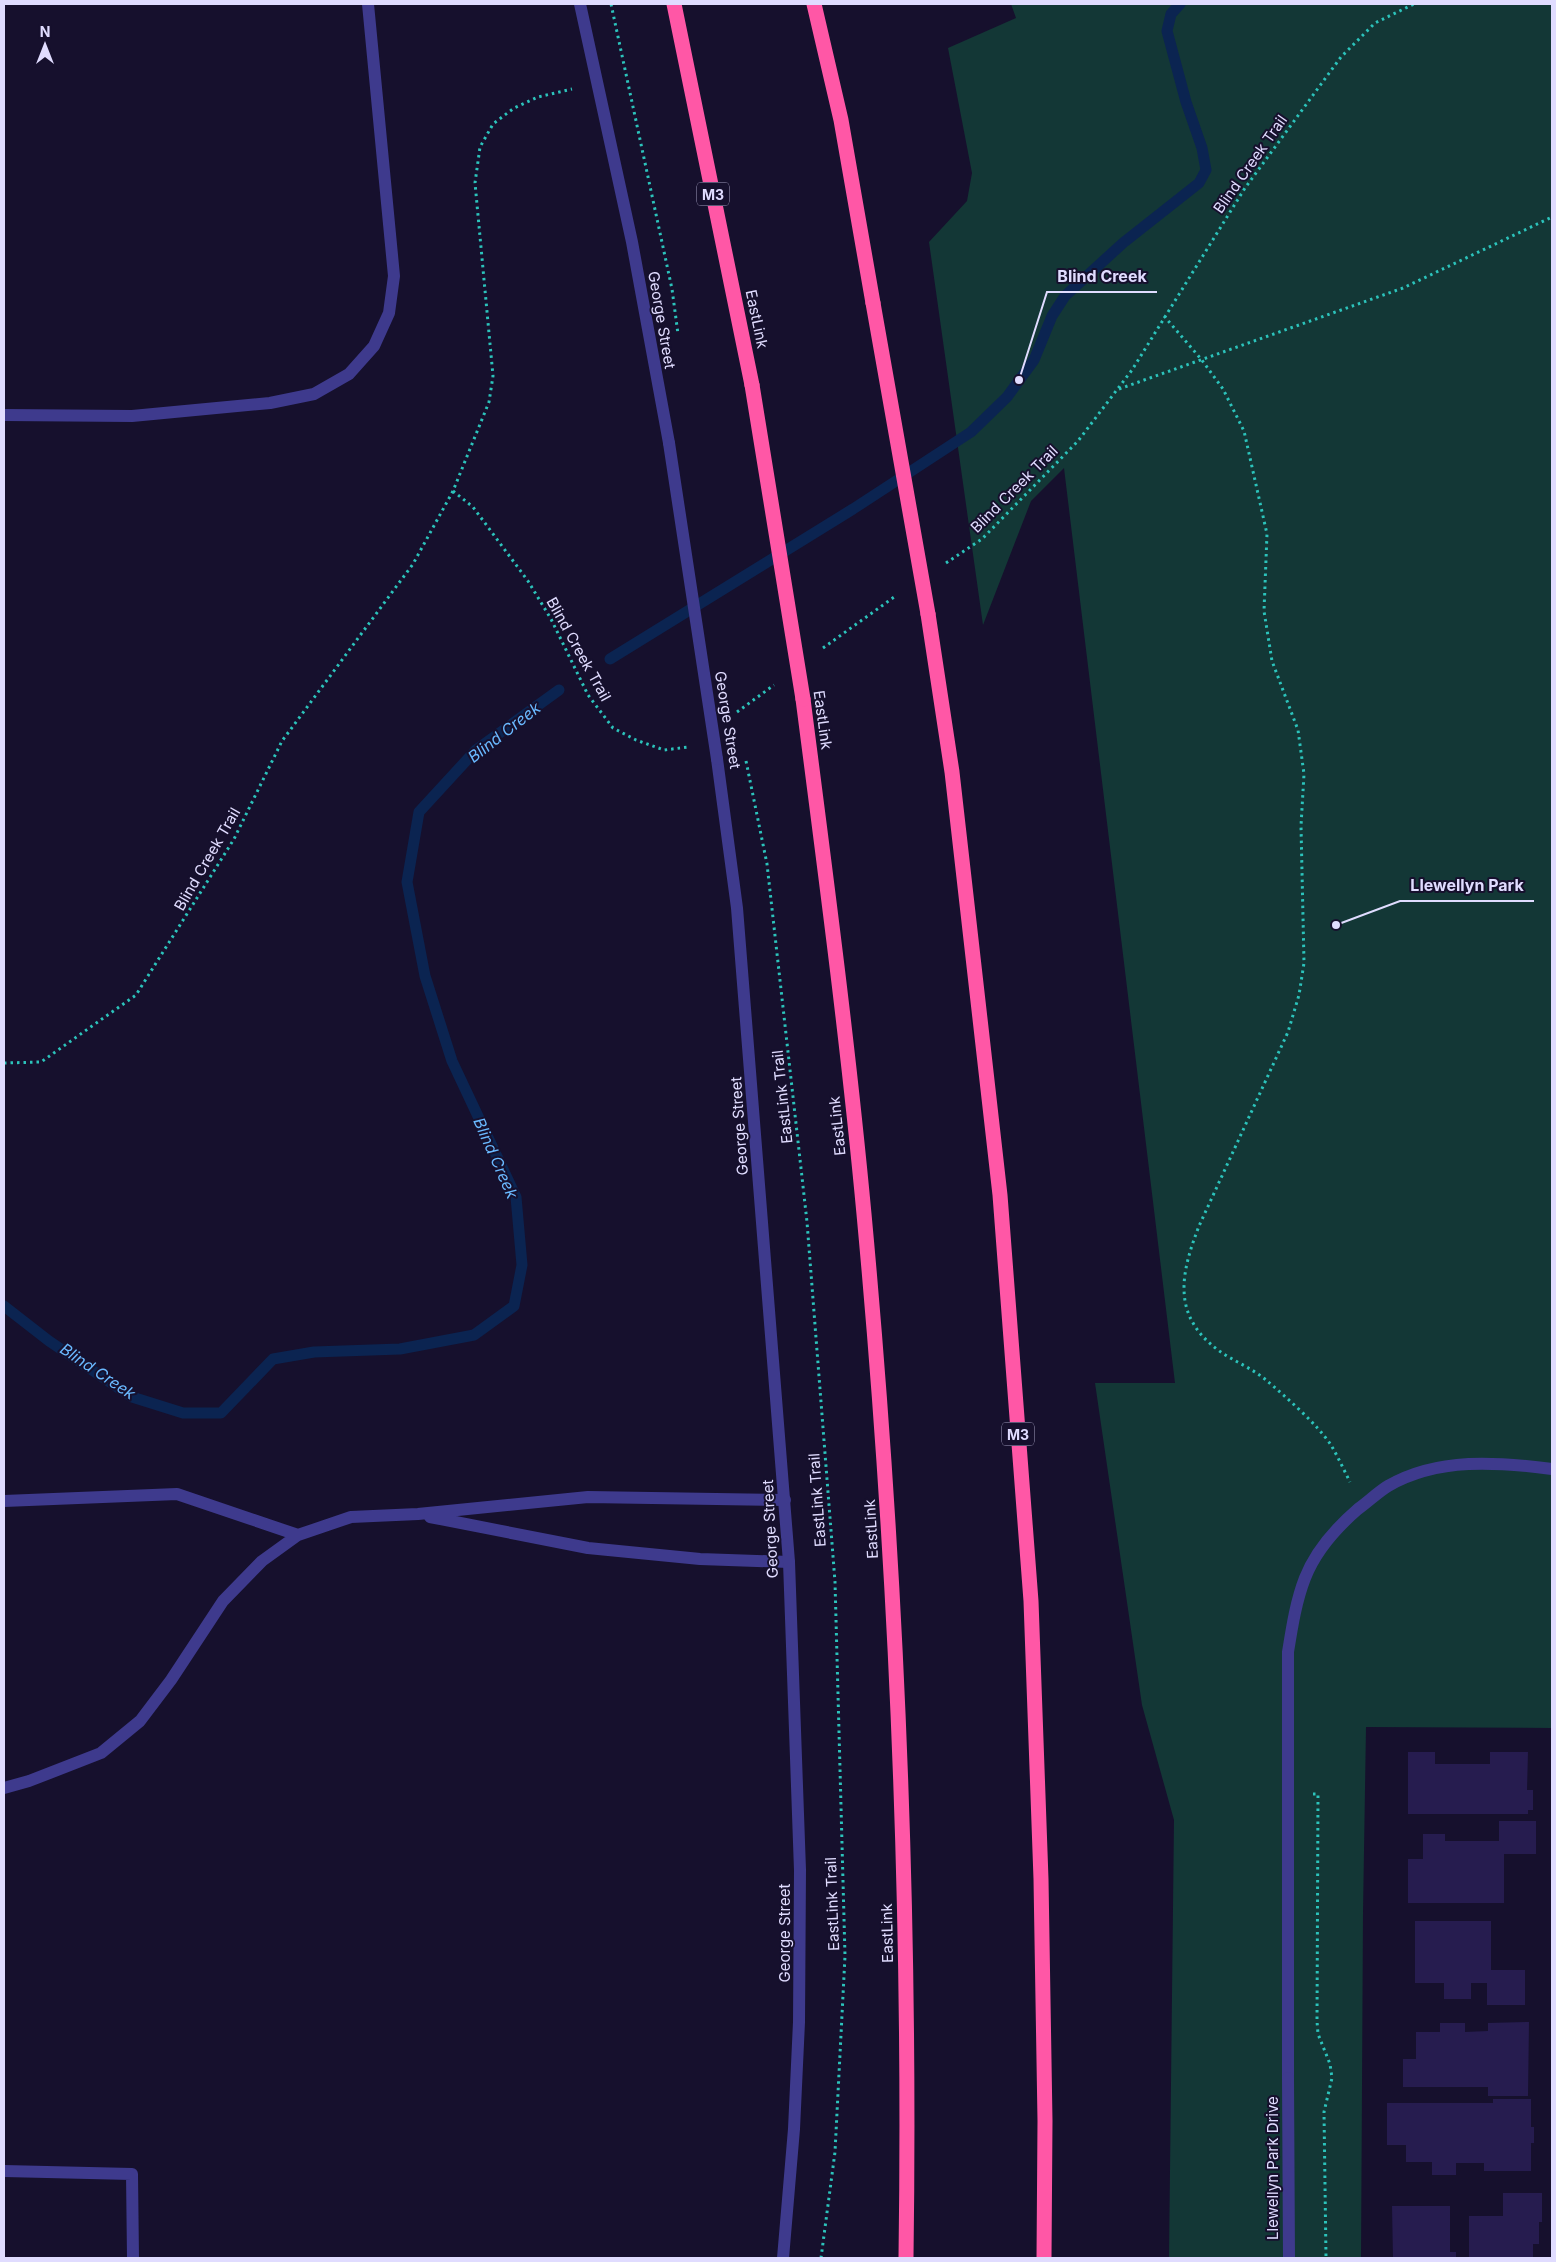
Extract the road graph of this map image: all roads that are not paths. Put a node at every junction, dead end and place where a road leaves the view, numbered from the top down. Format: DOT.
graph roads {
  1 [pos="368,4"];
  2 [pos="580,4"];
  3 [pos="674,4"];
  4 [pos="814,4"];
  5 [pos="4,415"];
  6 [pos="1552,1469"];
  7 [pos="785,1500"];
  8 [pos="4,1501"];
  9 [pos="418,1514"];
  10 [pos="298,1535"];
  11 [pos="789,1562"];
  12 [pos="4,1788"];
  13 [pos="4,2171"];
  14 [pos="133,2258"];
  15 [pos="783,2258"];
  16 [pos="906,2258"];
  17 [pos="1044,2258"];
  18 [pos="1289,2258"];
  1 -- 5 [label="street"];
  2 -- 7 [label="street, George Street, bridge"];
  3 -- 16 [label="highway, EastLink / M3, bridge"];
  4 -- 17 [label="highway, M3, bridge"];
  6 -- 18 [label="street, Llewellyn Park Drive"];
  7 -- 9 [label="street"];
  7 -- 11 [label="street, George Street"];
  8 -- 10 [label="street"];
  9 -- 10 [label="street"];
  9 -- 11 [label="street"];
  10 -- 12 [label="street"];
  11 -- 15 [label="street, George Street"];
  13 -- 14 [label="street"];
}
